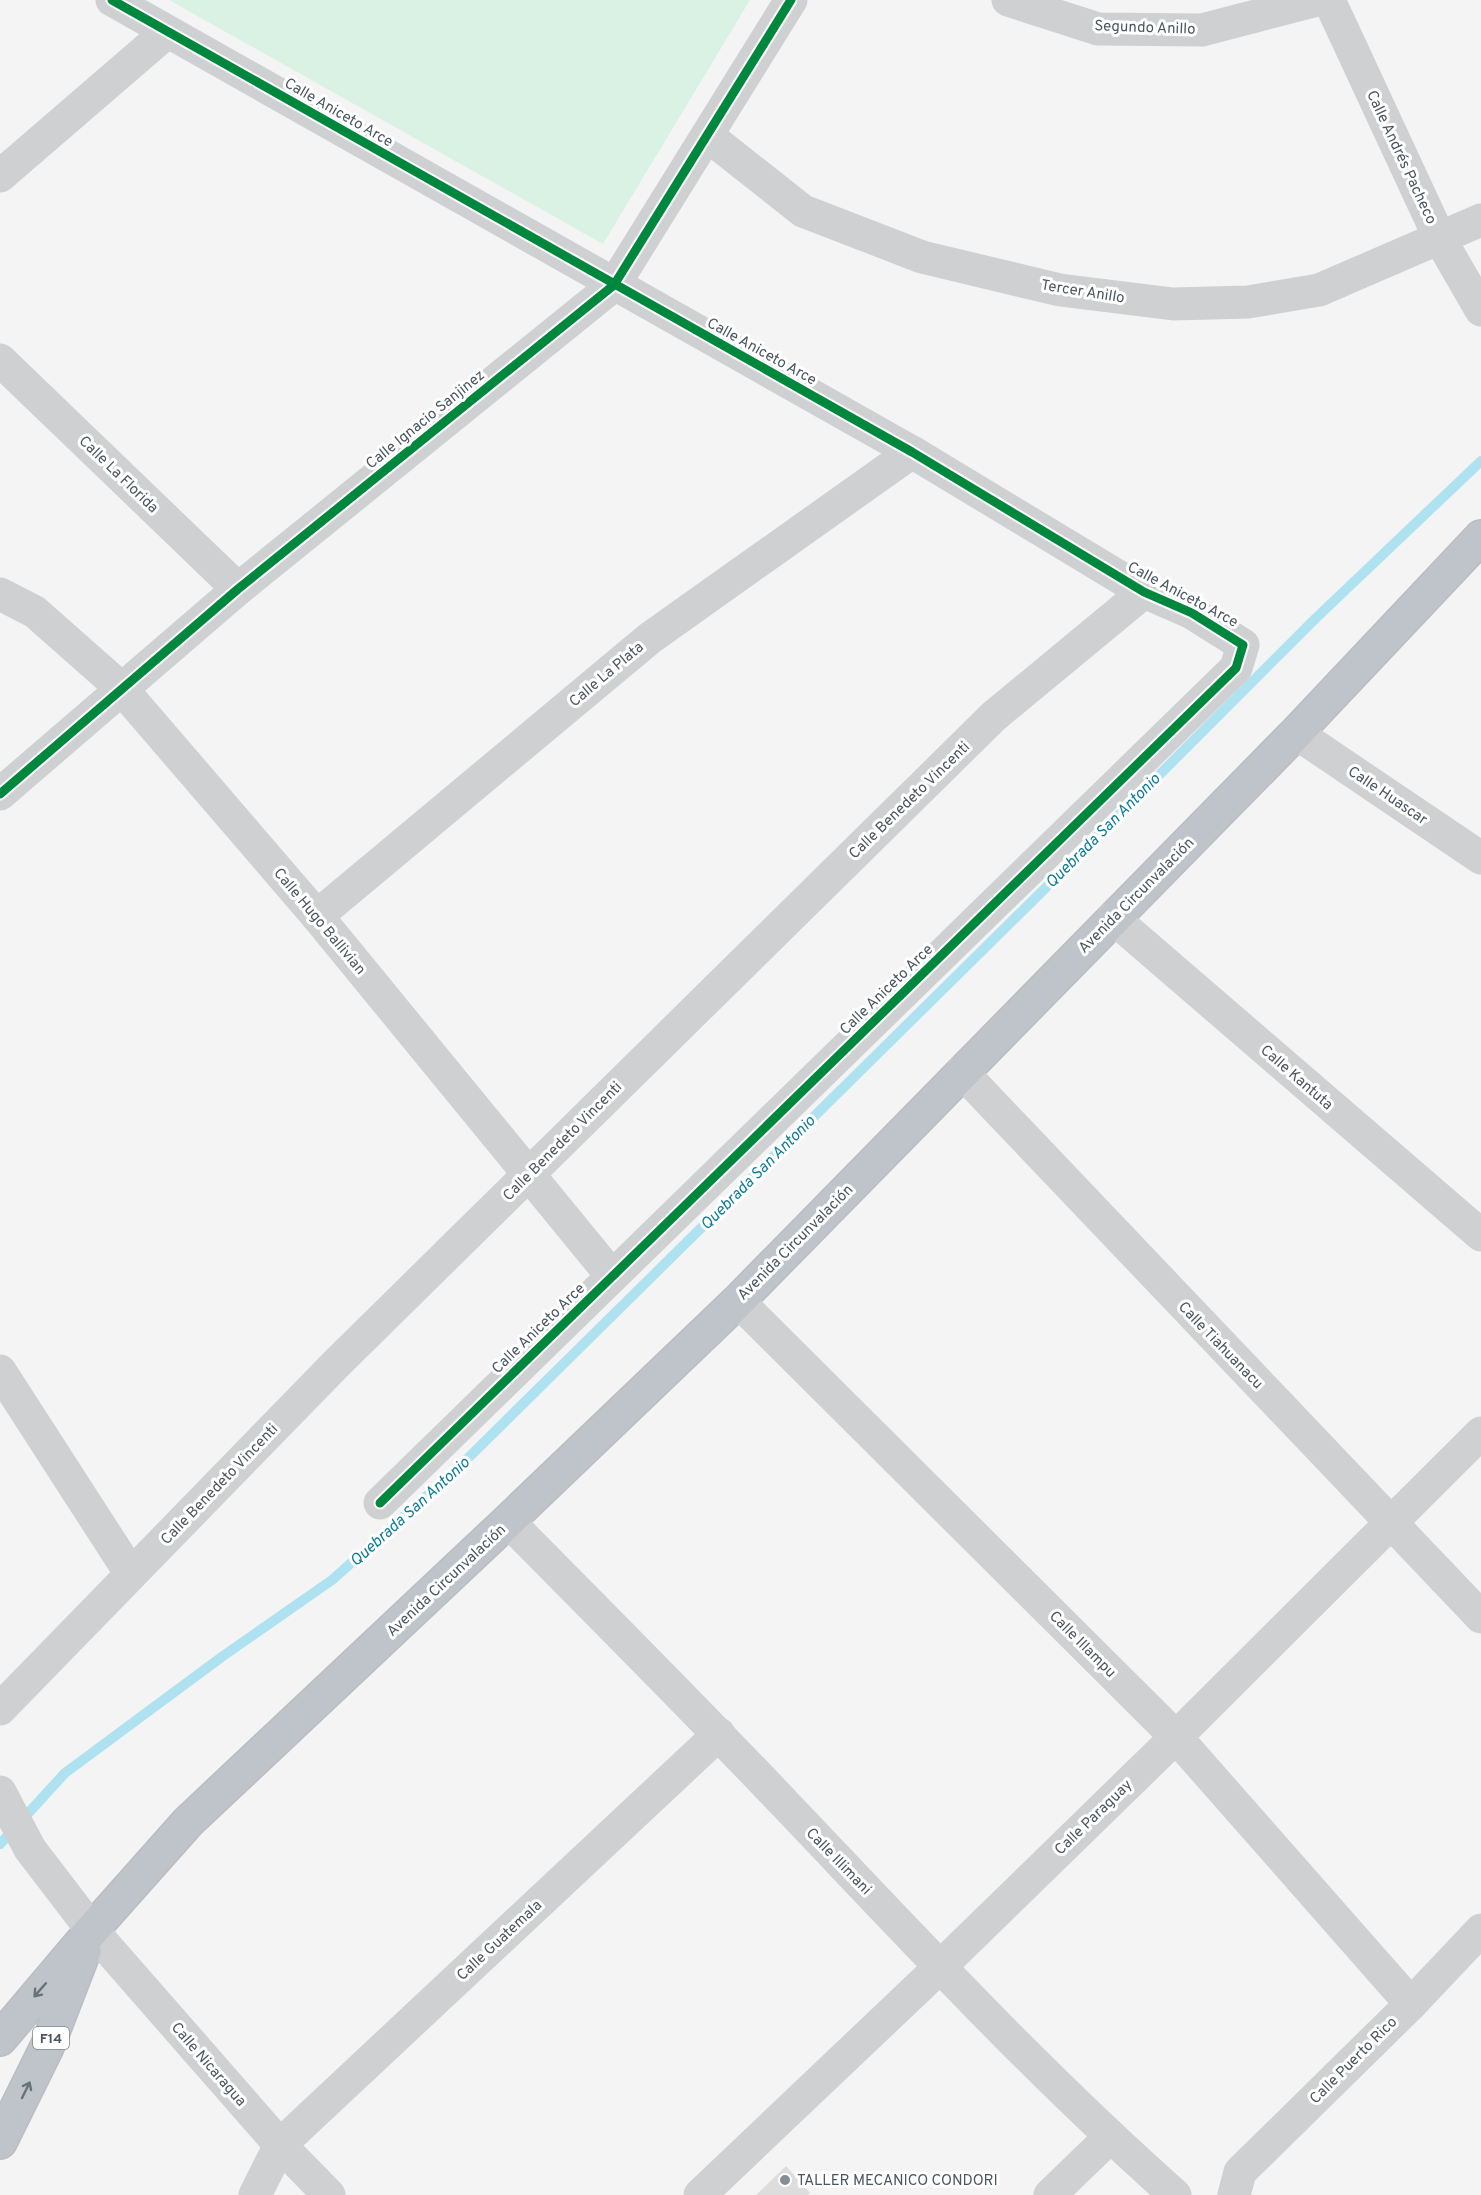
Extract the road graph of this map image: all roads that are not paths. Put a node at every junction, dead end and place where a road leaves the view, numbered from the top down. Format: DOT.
graph roads {
  1 [pos="112,0"];
  2 [pos="791,0"];
  3 [pos="1008,0"];
  4 [pos="1317,0"];
  5 [pos="1329,0"];
  6 [pos="167,32"];
  7 [pos="708,136"];
  8 [pos="0,176"];
  9 [pos="1481,220"];
  10 [pos="1440,239"];
  11 [pos="614,285"];
  12 [pos="1481,310"];
  13 [pos="0,360"];
  14 [pos="912,452"];
  15 [pos="1481,537"];
  16 [pos="238,589"];
  17 [pos="1144,592"];
  18 [pos="0,594"];
  19 [pos="121,688"];
  20 [pos="1296,733"];
  21 [pos="0,794"];
  22 [pos="1481,858"];
  23 [pos="317,916"];
  24 [pos="1113,918"];
  25 [pos="962,1072"];
  26 [pos="528,1174"];
  27 [pos="1481,1235"];
  28 [pos="612,1276"];
  29 [pos="738,1300"];
  30 [pos="0,1371"];
  31 [pos="1481,1433"];
  32 [pos="380,1503"];
  33 [pos="508,1521"];
  34 [pos="1391,1523"];
  35 [pos="131,1574"];
  36 [pos="1481,1617"];
  37 [pos="0,1709"];
  38 [pos="719,1734"];
  39 [pos="1176,1737"];
  40 [pos="3,1796"];
  41 [pos="92,1930"];
  42 [pos="1481,1930"];
  43 [pos="940,1967"];
  44 [pos="1411,2004"];
  45 [pos="0,2039"];
  46 [pos="1110,2137"];
  47 [pos="0,2142"];
  48 [pos="280,2145"];
  49 [pos="255,2195"];
  50 [pos="329,2195"];
  51 [pos="700,2195"];
  52 [pos="1050,2195"];
  53 [pos="1175,2195"];
  54 [pos="1234,2195"];
  1 -- 6 [label="street, Calle Aniceto Arce"];
  2 -- 7 [label="street, Calle Ignacio Sanjinez"];
  3 -- 4 [label="street, Segundo Anillo"];
  5 -- 10 [label="street, Calle Andrés Pacheco"];
  6 -- 8 [label="street"];
  6 -- 11 [label="street, Calle Aniceto Arce"];
  7 -- 10 [label="street, Tercer Anillo"];
  7 -- 11 [label="street, Calle Ignacio Sanjinez"];
  9 -- 10 [label="street, Tercer Anillo"];
  10 -- 12 [label="street, Calle Andrés Pacheco"];
  11 -- 14 [label="street, Calle Aniceto Arce"];
  11 -- 16 [label="street, Calle Ignacio Sanjinez"];
  13 -- 16 [label="street, Calle La Florida"];
  14 -- 17 [label="street, Calle Aniceto Arce"];
  14 -- 23 [label="street, Calle La Plata"];
  15 -- 20 [label="highway, Avenida Circunvalación"];
  16 -- 19 [label="street, Calle Ignacio Sanjinez"];
  17 -- 26 [label="street, Calle Benedeto Vincenti"];
  17 -- 28 [label="street, Calle Aniceto Arce"];
  18 -- 19 [label="street, Calle Hugo Ballivian"];
  19 -- 21 [label="street, Calle Ignacio Sanjinez"];
  19 -- 23 [label="street, Calle Hugo Ballivian"];
  20 -- 22 [label="street, Calle Huascar"];
  20 -- 24 [label="highway, Avenida Circunvalación"];
  23 -- 26 [label="street, Calle Hugo Ballivian"];
  24 -- 25 [label="highway, Avenida Circunvalación"];
  24 -- 27 [label="street, Calle Kantuta"];
  25 -- 29 [label="highway, Avenida Circunvalación"];
  25 -- 34 [label="street, Calle Tiahuanacu"];
  26 -- 28 [label="street, Calle Hugo Ballivian"];
  26 -- 35 [label="street, Calle Benedeto Vincenti"];
  28 -- 32 [label="street, Calle Aniceto Arce"];
  29 -- 33 [label="highway, Avenida Circunvalación"];
  29 -- 39 [label="street, Calle Illampu"];
  30 -- 35 [label="street"];
  31 -- 34 [label="street, Calle Paraguay"];
  33 -- 38 [label="street, Calle Illimani"];
  33 -- 41 [label="highway, Avenida Circunvalación"];
  34 -- 36 [label="street, Calle Tiahuanacu"];
  34 -- 39 [label="street, Calle Paraguay"];
  35 -- 37 [label="street, Calle Benedeto Vincenti"];
  38 -- 43 [label="street, Calle Illimani"];
  38 -- 48 [label="street, Calle Guatemala"];
  39 -- 43 [label="street, Calle Paraguay"];
  39 -- 44 [label="street, Calle Illampu"];
  40 -- 41 [label="street, Calle Nicaragua"];
  41 -- 45 [label="highway, F14, one-way"];
  47 -- 41 [label="highway, F14, one-way"];
  41 -- 48 [label="street, Calle Nicaragua"];
  42 -- 44 [label="street, Calle Puerto Rico"];
  43 -- 46 [label="street, Calle Illimani"];
  43 -- 51 [label="street, Calle Paraguay"];
  44 -- 54 [label="street, Calle Puerto Rico"];
  46 -- 52 [label="street"];
  46 -- 53 [label="street, Calle Illimani"];
  48 -- 49 [label="street"];
  48 -- 50 [label="street, Calle Nicaragua"];
}
